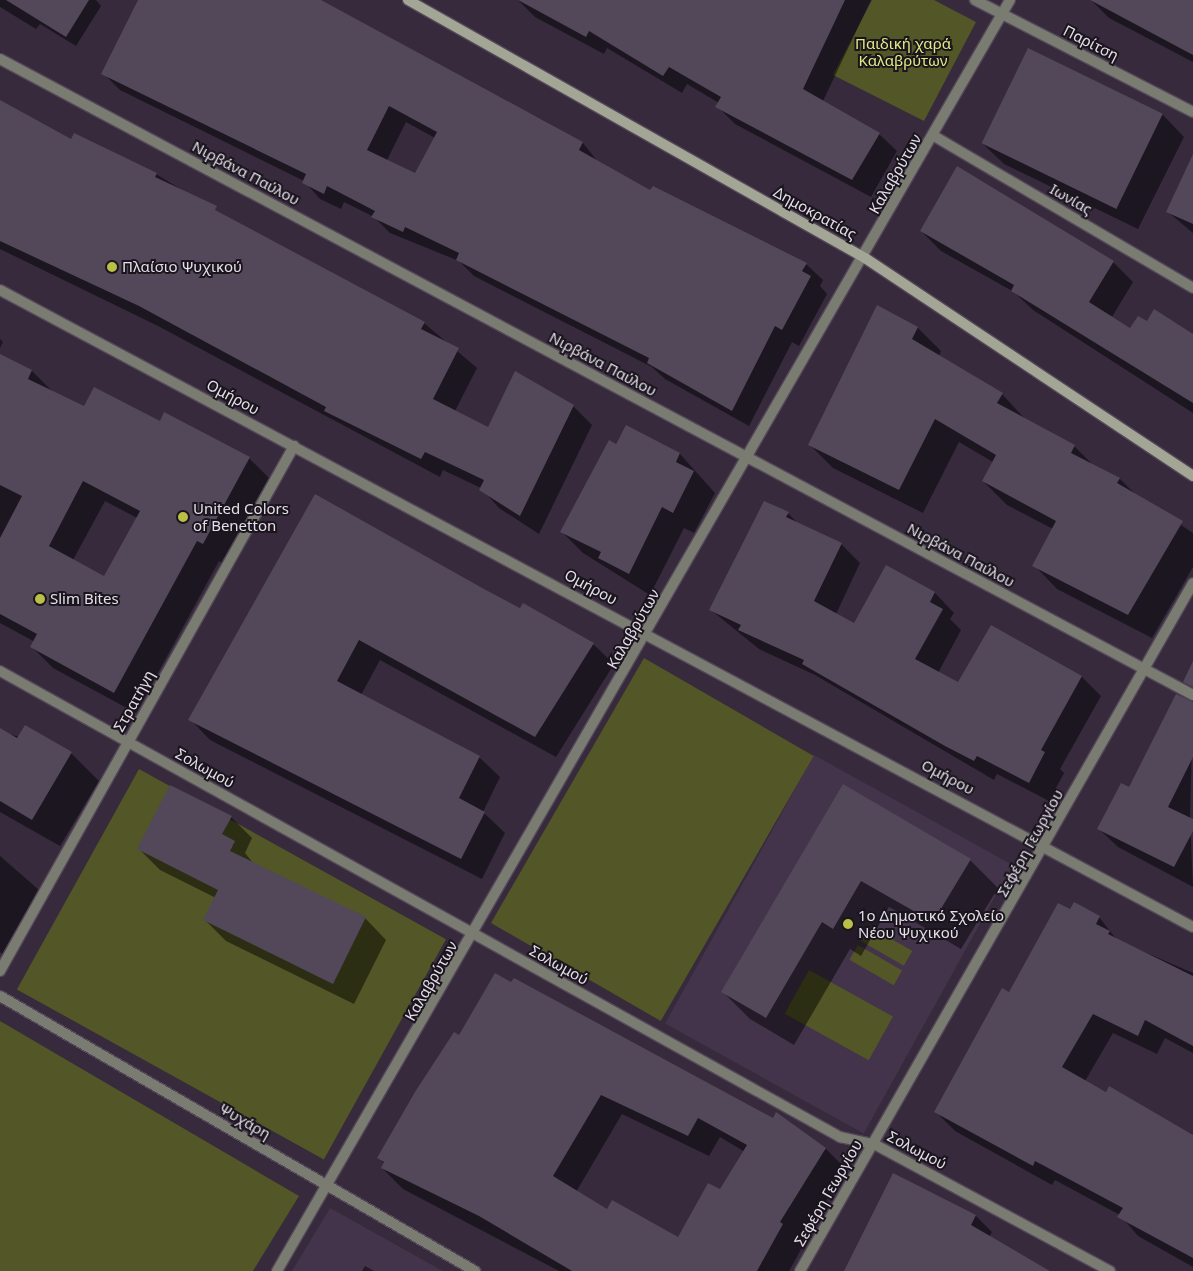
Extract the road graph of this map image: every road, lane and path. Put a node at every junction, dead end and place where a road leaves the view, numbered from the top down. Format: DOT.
graph roads {
  1 [pos="408,0"];
  2 [pos="975,0"];
  3 [pos="1010,0"];
  4 [pos="1002,15"];
  5 [pos="0,59"];
  6 [pos="1193,112"];
  7 [pos="934,136"];
  8 [pos="864,258"];
  9 [pos="1193,288"];
  10 [pos="0,290"];
  11 [pos="294,446"];
  12 [pos="749,459"];
  13 [pos="1193,476"];
  14 [pos="1193,583"];
  15 [pos="647,635"];
  16 [pos="1144,669"];
  17 [pos="0,671"];
  18 [pos="1193,695"];
  19 [pos="128,742"];
  20 [pos="1046,846"];
  21 [pos="1193,927"];
  22 [pos="475,935"];
  23 [pos="0,971"];
  24 [pos="0,996"];
  25 [pos="874,1144"];
  26 [pos="329,1188"];
  27 [pos="277,1271"];
  28 [pos="475,1271"];
  29 [pos="800,1271"];
  30 [pos="1110,1271"];
  1 -- 8 [label="street, Δημοκρατίας"];
  2 -- 4 [label="street, Παρίτση"];
  3 -- 4 [label="street, Καλαβρύτων"];
  4 -- 6 [label="street, Παρίτση"];
  4 -- 7 [label="street, Καλαβρύτων"];
  5 -- 12 [label="street, Νιρβάνα Παύλου"];
  7 -- 8 [label="street, Καλαβρύτων"];
  7 -- 9 [label="street, Ιωνίας"];
  8 -- 12 [label="street, Καλαβρύτων"];
  8 -- 13 [label="street, Δημοκρατίας"];
  10 -- 11 [label="street, Ομήρου"];
  11 -- 15 [label="street, Ομήρου"];
  11 -- 19 [label="street, Στρατήγη"];
  12 -- 15 [label="street, Καλαβρύτων"];
  12 -- 16 [label="street, Νιρβάνα Παύλου"];
  14 -- 16 [label="street, Σεφέρη Γεωργίου"];
  15 -- 20 [label="street, Ομήρου"];
  15 -- 22 [label="street, Καλαβρύτων"];
  16 -- 18 [label="street, Νιρβάνα Παύλου"];
  16 -- 20 [label="street, Σεφέρη Γεωργίου"];
  17 -- 19 [label="street, Σολωμού"];
  19 -- 22 [label="street, Σολωμού"];
  19 -- 23 [label="street, Στρατήγη"];
  20 -- 21 [label="street, Ομήρου"];
  20 -- 25 [label="street, Σεφέρη Γεωργίου"];
  22 -- 25 [label="street, Σολωμού"];
  22 -- 26 [label="street, Καλαβρύτων"];
  24 -- 26 [label="street, Ψυχάρη"];
  25 -- 29 [label="street, Σεφέρη Γεωργίου"];
  25 -- 30 [label="street, Σολωμού"];
  26 -- 27 [label="street, Καλαβρύτων"];
  26 -- 28 [label="street, Ψυχάρη"];
}
